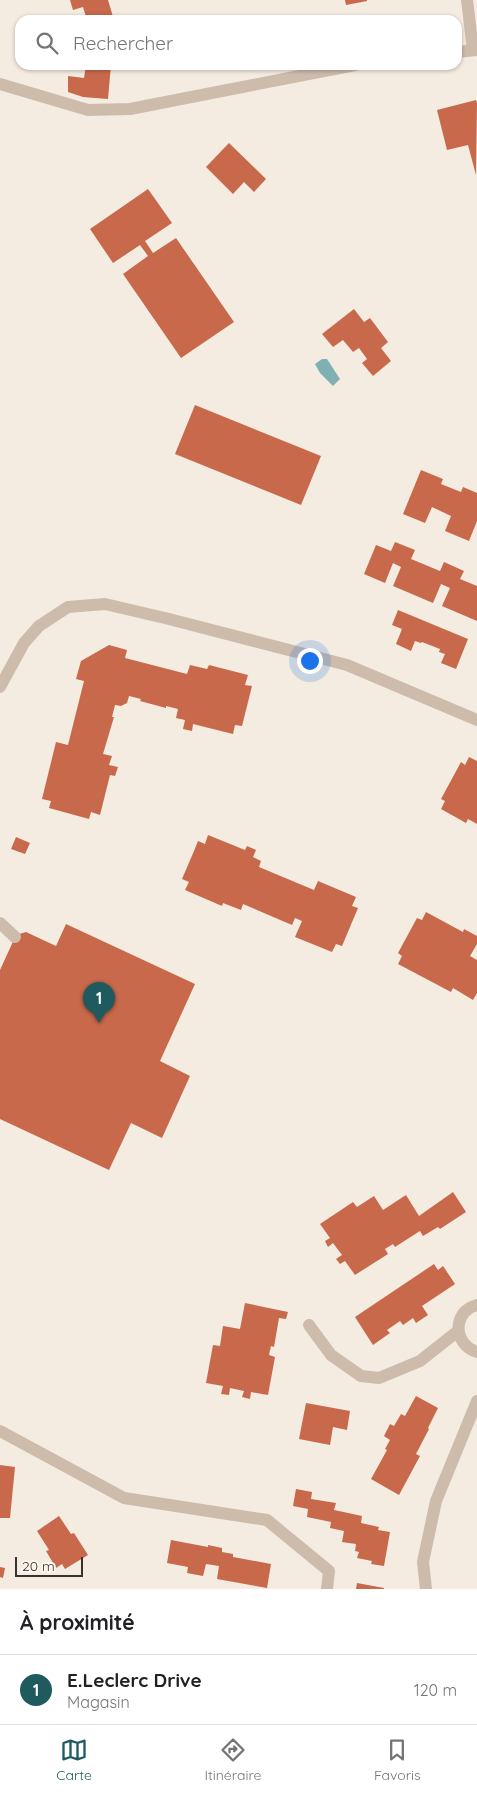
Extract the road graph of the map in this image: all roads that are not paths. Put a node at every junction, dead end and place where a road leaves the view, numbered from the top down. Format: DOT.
graph roads {
  1 [pos="467,0"];
  2 [pos="475,50"];
  3 [pos="462,51"];
  4 [pos="329,70"];
  5 [pos="0,84"];
  6 [pos="0,687"];
  7 [pos="477,720"];
  8 [pos="0,923"];
  9 [pos="15,937"];
  10 [pos="477,1304"];
  11 [pos="309,1325"];
  12 [pos="458,1331"];
  13 [pos="477,1352"];
  14 [pos="477,1401"];
  15 [pos="0,1431"];
  16 [pos="327,1589"];
  17 [pos="426,1589"];
  1 -- 2 [label="street"];
  2 -- 3 [label="street"];
  4 -- 5 [label="street"];
  6 -- 7 [label="street"];
  8 -- 9 [label="street"];
  10 -- 12 [label="street"];
  11 -- 12 [label="street"];
  12 -- 13 [label="street"];
  14 -- 17 [label="street"];
  15 -- 16 [label="street"];
}
